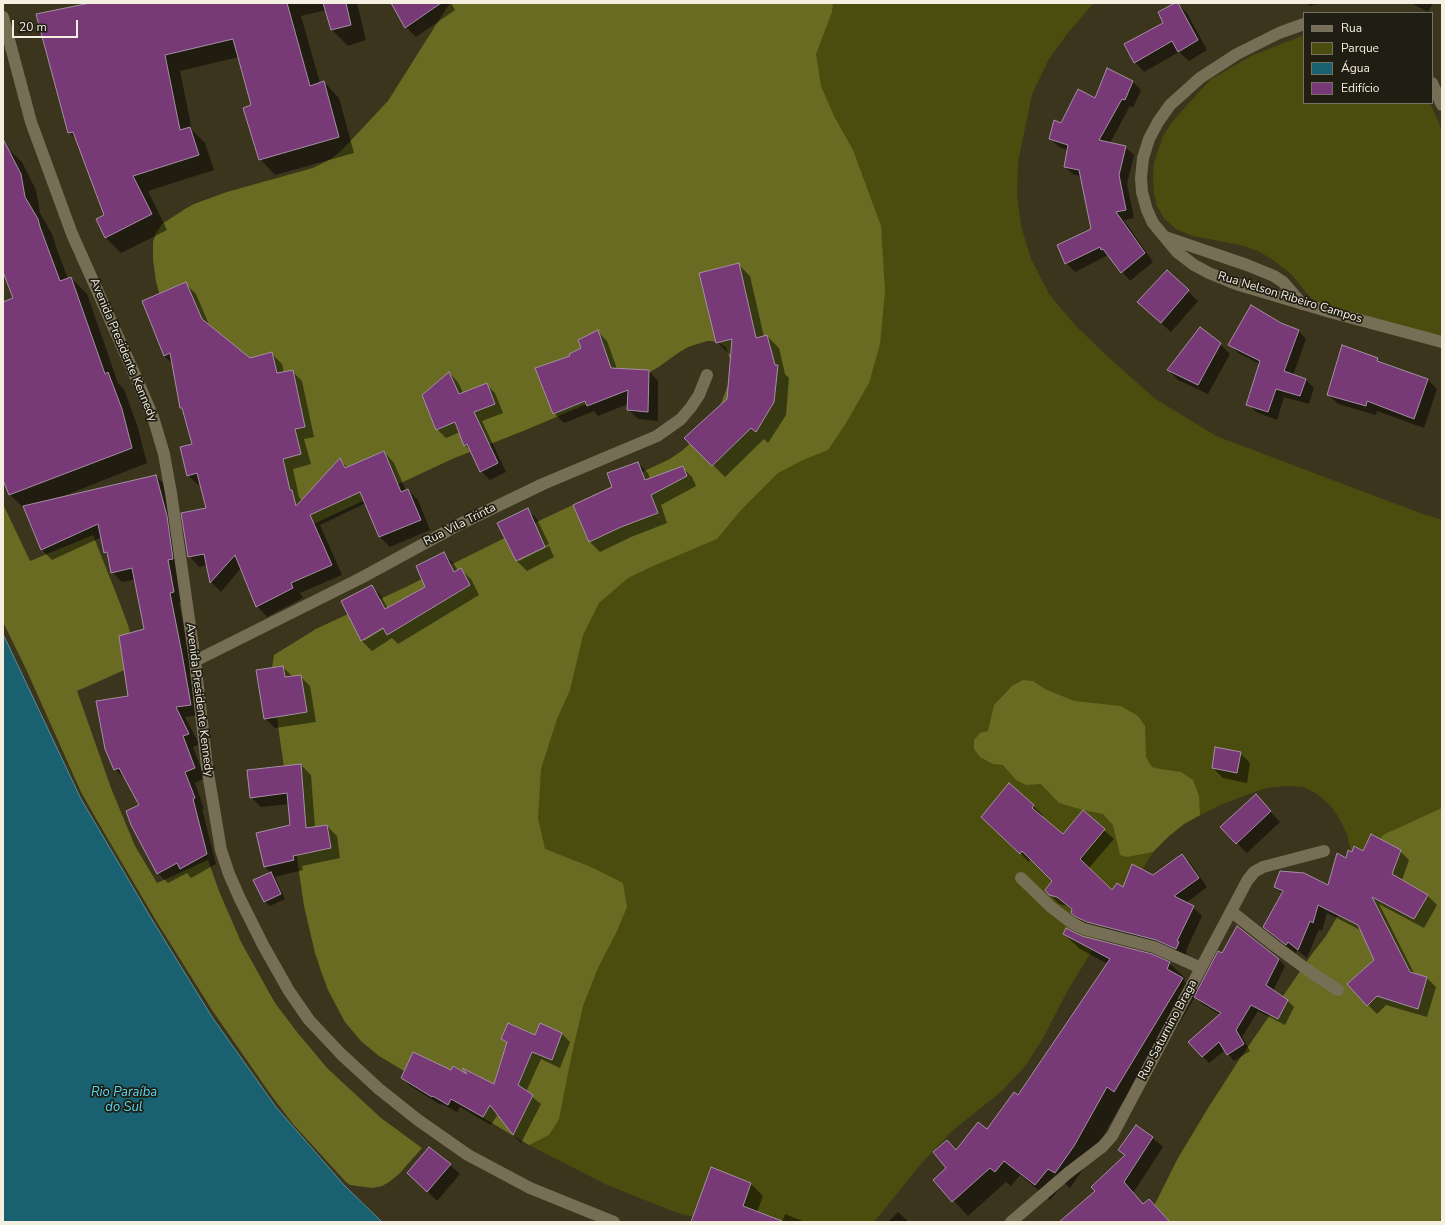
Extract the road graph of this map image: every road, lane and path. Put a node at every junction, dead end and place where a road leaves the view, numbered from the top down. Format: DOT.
graph roads {
  1 [pos="3,18"];
  2 [pos="1303,24"];
  3 [pos="1433,85"];
  4 [pos="1442,105"];
  5 [pos="1164,237"];
  6 [pos="1302,304"];
  7 [pos="1442,342"];
  8 [pos="707,375"];
  9 [pos="195,661"];
  10 [pos="1324,851"];
  11 [pos="1021,878"];
  12 [pos="1232,912"];
  13 [pos="1201,968"];
  14 [pos="1338,990"];
  15 [pos="614,1222"];
  16 [pos="1011,1222"];
  1 -- 9 [label="street, Avenida Presidente Kennedy"];
  2 -- 5 [label="street, Rua Nelson Ribeiro Campos"];
  3 -- 4 [label="street"];
  5 -- 6 [label="street, Rua Nelson Ribeiro Campos"];
  5 -- 6 [label="street"];
  6 -- 7 [label="street, Rua Nelson Ribeiro Campos"];
  8 -- 9 [label="street, Rua Vila Trinta"];
  9 -- 15 [label="street, Avenida Presidente Kennedy"];
  10 -- 12 [label="street, Rua Saturnino Braga"];
  11 -- 13 [label="street"];
  12 -- 13 [label="street, Rua Saturnino Braga"];
  12 -- 14 [label="street"];
  13 -- 16 [label="street, Rua Saturnino Braga"];
}
